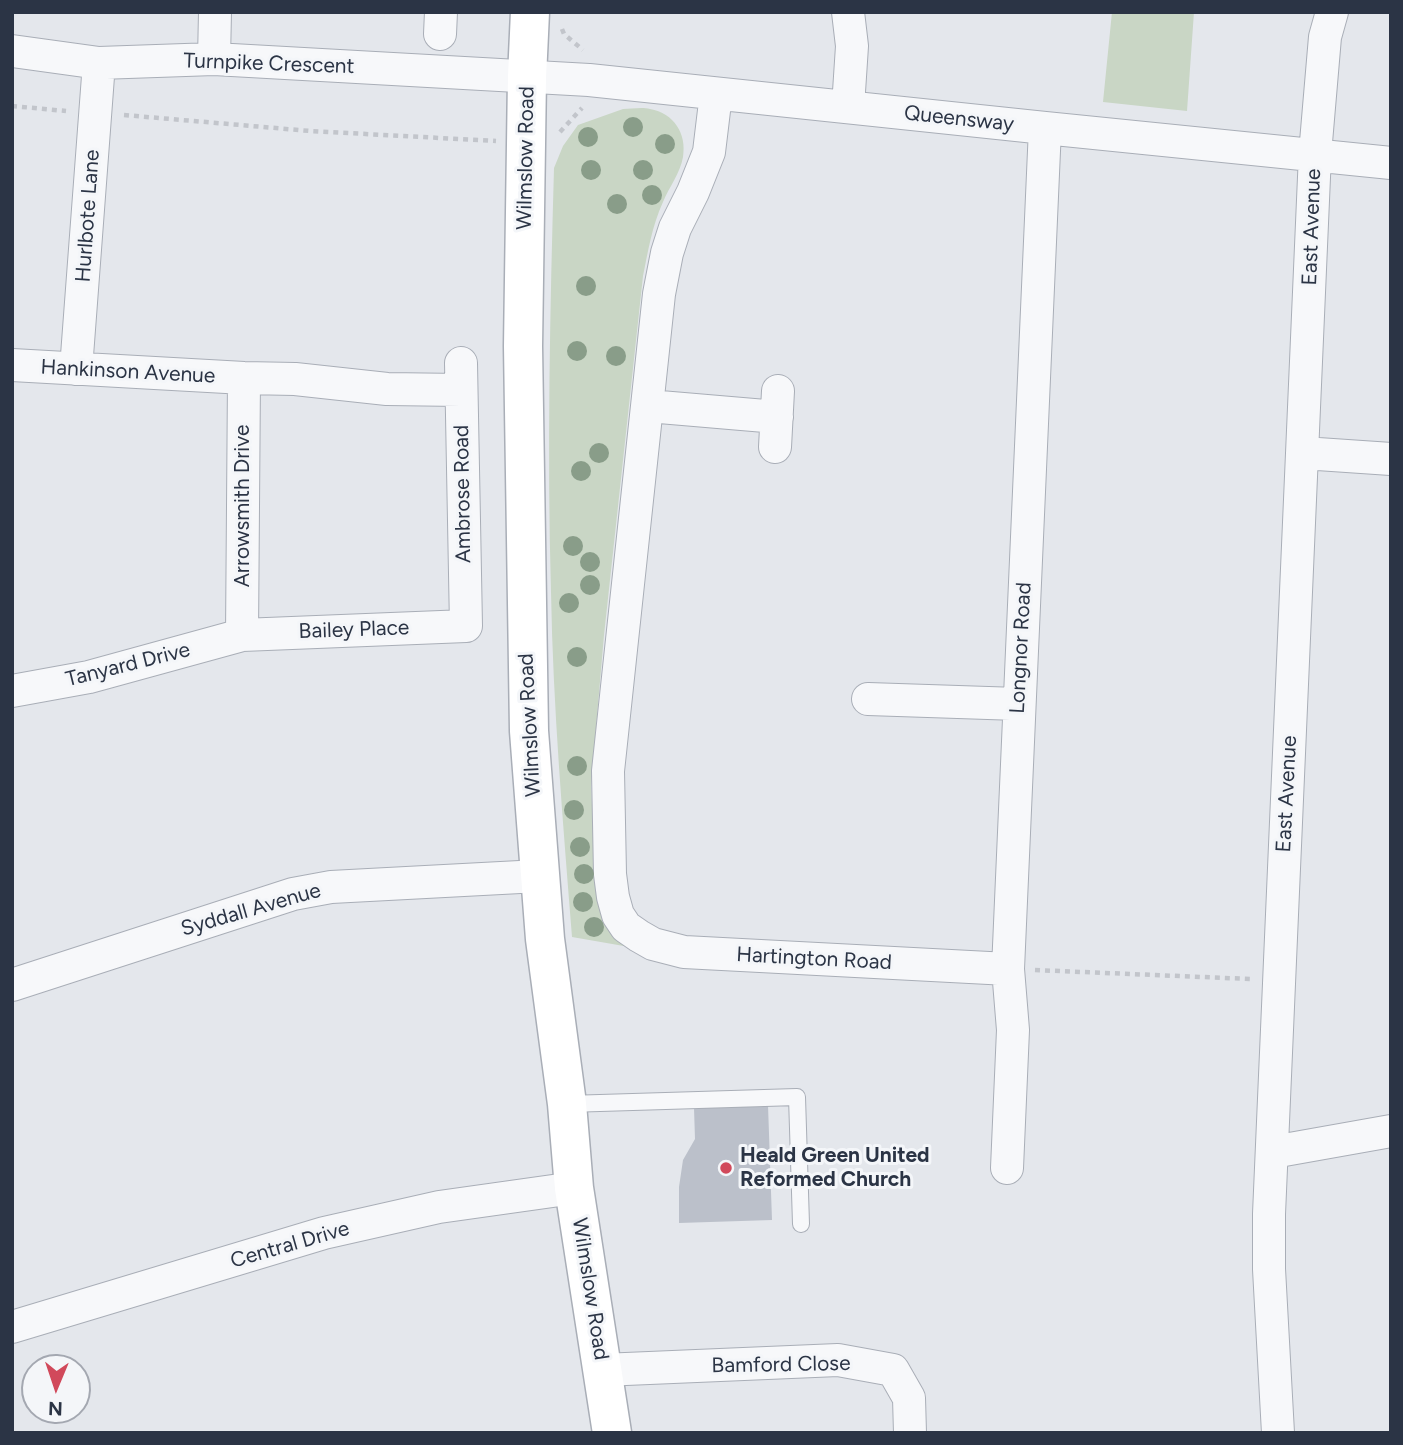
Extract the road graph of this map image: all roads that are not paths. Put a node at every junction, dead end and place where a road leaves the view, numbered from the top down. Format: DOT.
graph roads {
  1 [pos="215,12"];
  2 [pos="848,12"];
  3 [pos="1332,12"];
  4 [pos="544,16"];
  5 [pos="12,51"];
  6 [pos="214,59"];
  7 [pos="99,63"];
  8 [pos="527,77"];
  9 [pos="716,94"];
  10 [pos="848,107"];
  11 [pos="1045,128"];
  12 [pos="1315,154"];
  13 [pos="1391,163"];
  14 [pos="12,365"];
  15 [pos="76,369"];
  16 [pos="461,376"];
  17 [pos="244,378"];
  18 [pos="648,406"];
  19 [pos="777,419"];
  20 [pos="1303,453"];
  21 [pos="1391,459"];
  22 [pos="466,626"];
  23 [pos="242,635"];
  24 [pos="12,691"];
  25 [pos="868,698"];
  26 [pos="1018,704"];
  27 [pos="539,876"];
  28 [pos="1007,969"];
  29 [pos="12,985"];
  30 [pos="567,1104"];
  31 [pos="1391,1131"];
  32 [pos="1273,1152"];
  33 [pos="1007,1168"];
  34 [pos="574,1188"];
  35 [pos="801,1224"];
  36 [pos="12,1327"];
  37 [pos="602,1370"];
  38 [pos="612,1433"];
  39 [pos="911,1433"];
  40 [pos="1278,1433"];
  1 -- 6 [label="street"];
  2 -- 10 [label="street"];
  3 -- 12 [label="street, East Avenue"];
  4 -- 8 [label="main road, Wilmslow Road"];
  5 -- 7 [label="street, Turnpike Crescent"];
  6 -- 7 [label="street, Turnpike Crescent"];
  6 -- 8 [label="street, Turnpike Crescent"];
  7 -- 15 [label="street, Hurlbote Lane"];
  8 -- 9 [label="street, Queensway"];
  8 -- 27 [label="main road, Wilmslow Road"];
  9 -- 10 [label="street, Queensway"];
  9 -- 18 [label="street"];
  10 -- 11 [label="street, Queensway"];
  11 -- 12 [label="street, Queensway"];
  11 -- 26 [label="street, Longnor Road"];
  12 -- 13 [label="street, Queensway"];
  12 -- 20 [label="street, East Avenue"];
  14 -- 15 [label="street, Hankinson Avenue"];
  15 -- 17 [label="street, Hankinson Avenue"];
  16 -- 17 [label="street, Hankinson Avenue"];
  16 -- 22 [label="street, Ambrose Road"];
  17 -- 23 [label="street, Arrowsmith Drive"];
  18 -- 19 [label="street"];
  18 -- 28 [label="street, Hartington Road"];
  20 -- 21 [label="street"];
  20 -- 32 [label="street, East Avenue"];
  22 -- 23 [label="street, Bailey Place"];
  23 -- 24 [label="street, Tanyard Drive"];
  25 -- 26 [label="street"];
  26 -- 28 [label="street, Longnor Road"];
  27 -- 29 [label="street, Syddall Avenue"];
  27 -- 30 [label="main road, Wilmslow Road"];
  28 -- 33 [label="street, Longnor Road"];
  30 -- 34 [label="main road, Wilmslow Road"];
  30 -- 35 [label="lane"];
  31 -- 32 [label="street"];
  32 -- 40 [label="street, East Avenue"];
  34 -- 36 [label="street, Central Drive"];
  34 -- 37 [label="main road, Wilmslow Road"];
  37 -- 38 [label="main road, Wilmslow Road"];
  37 -- 39 [label="street, Bamford Close"];
}
